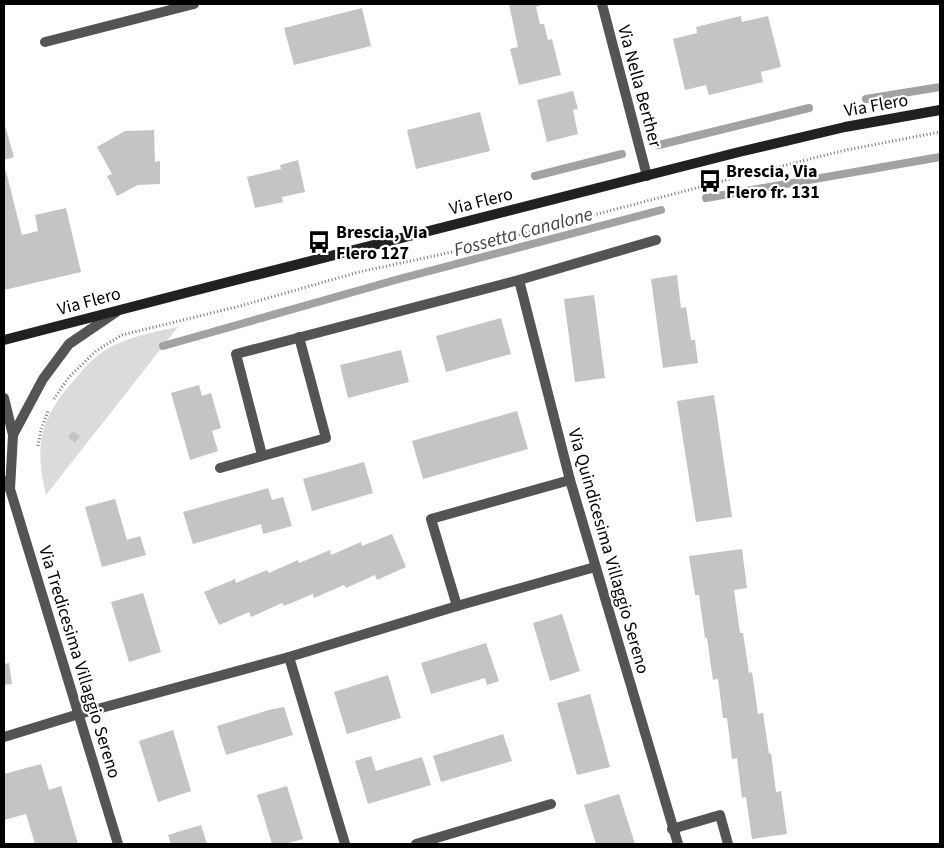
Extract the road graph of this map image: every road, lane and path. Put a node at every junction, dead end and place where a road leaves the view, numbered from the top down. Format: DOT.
graph roads {
  1 [pos="194,4"];
  2 [pos="602,4"];
  3 [pos="45,42"];
  4 [pos="940,110"];
  5 [pos="940,132"];
  6 [pos="647,176"];
  7 [pos="656,240"];
  8 [pos="519,280"];
  9 [pos="117,311"];
  10 [pos="299,337"];
  11 [pos="4,340"];
  12 [pos="4,398"];
  13 [pos="13,435"];
  14 [pos="38,446"];
  15 [pos="262,455"];
  16 [pos="220,468"];
  17 [pos="570,480"];
  18 [pos="7,485"];
  19 [pos="595,567"];
  20 [pos="457,606"];
  21 [pos="289,657"];
  22 [pos="79,714"];
  23 [pos="4,736"];
  24 [pos="551,804"];
  25 [pos="672,829"];
  26 [pos="118,844"];
  27 [pos="345,844"];
  28 [pos="416,844"];
  29 [pos="678,844"];
  30 [pos="728,844"];
  1 -- 3 [label="street"];
  2 -- 6 [label="street, Via Nella Berther"];
  4 -- 6 [label="street, Via Flero"];
  5 -- 14 [label="path"];
  6 -- 9 [label="street, Via Flero"];
  7 -- 8 [label="street"];
  8 -- 10 [label="street"];
  8 -- 17 [label="street, Via Quindicesima Villaggio Sereno"];
  9 -- 11 [label="street, Via Flero"];
  9 -- 13 [label="street, Via Tredicesima Villaggio Sereno"];
  10 -- 15 [label="street"];
  10 -- 15 [label="street"];
  12 -- 13 [label="street, Via Tredicesima Villaggio Sereno"];
  13 -- 18 [label="street, Via Tredicesima Villaggio Sereno"];
  15 -- 16 [label="street"];
  17 -- 19 [label="street, Via Quindicesima Villaggio Sereno"];
  17 -- 20 [label="street"];
  18 -- 22 [label="street, Via Tredicesima Villaggio Sereno"];
  19 -- 20 [label="street"];
  19 -- 25 [label="street, Via Quindicesima Villaggio Sereno"];
  20 -- 21 [label="street"];
  21 -- 22 [label="street"];
  21 -- 27 [label="street"];
  22 -- 23 [label="street"];
  22 -- 26 [label="street, Via Tredicesima Villaggio Sereno"];
  24 -- 28 [label="street"];
  25 -- 29 [label="street, Via Quindicesima Villaggio Sereno"];
  25 -- 30 [label="street"];
}
